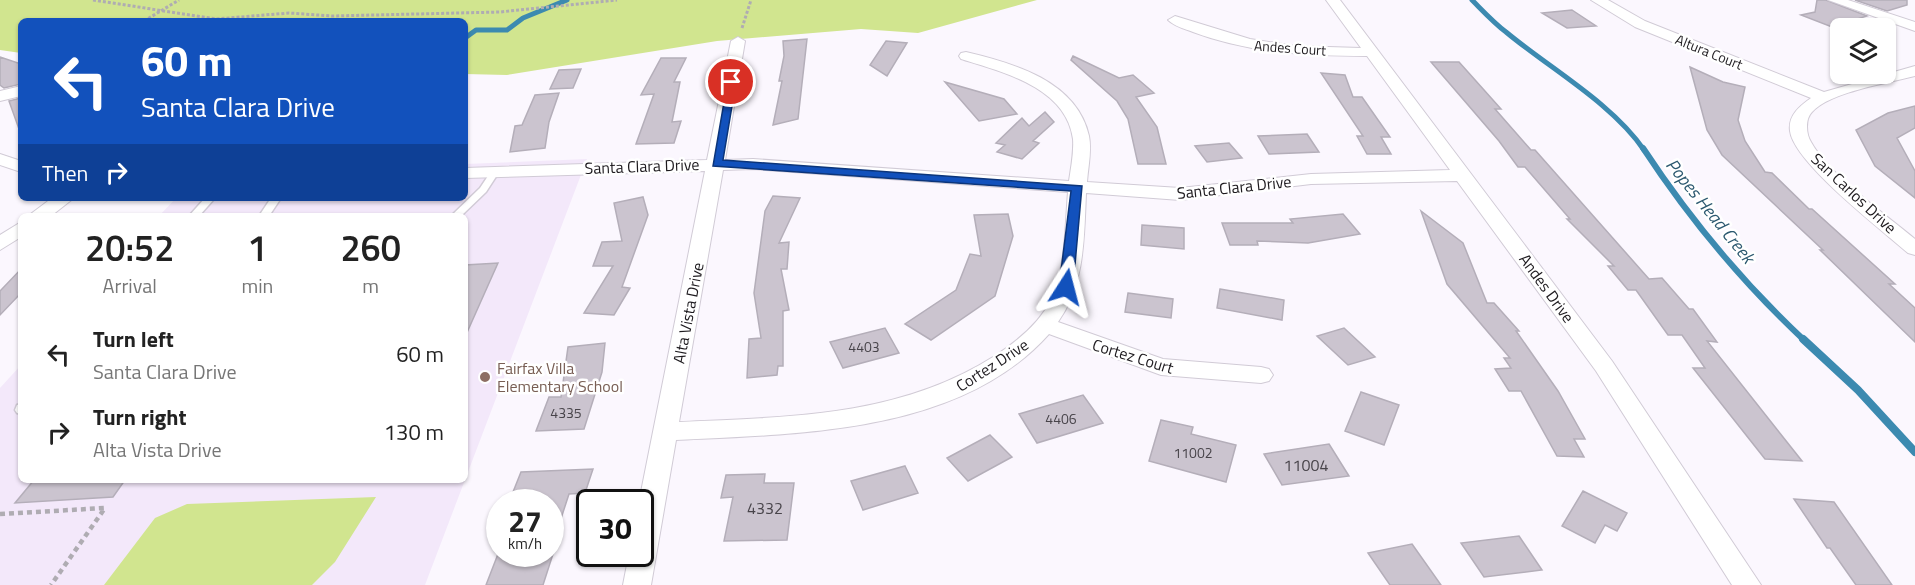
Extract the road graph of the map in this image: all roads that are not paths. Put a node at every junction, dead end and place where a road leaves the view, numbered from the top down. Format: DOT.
graph roads {
  1 [pos="1333,0"];
  2 [pos="1598,0"];
  3 [pos="1834,0"];
  4 [pos="1175,20"];
  5 [pos="1915,27"];
  6 [pos="738,41"];
  7 [pos="1372,52"];
  8 [pos="966,56"];
  9 [pos="1915,71"];
  10 [pos="18,92"];
  11 [pos="0,96"];
  12 [pos="1823,97"];
  13 [pos="0,159"];
  14 [pos="717,163"];
  15 [pos="18,166"];
  16 [pos="495,172"];
  17 [pos="468,173"];
  18 [pos="1464,175"];
  19 [pos="1078,188"];
  20 [pos="60,201"];
  21 [pos="207,201"];
  22 [pos="42,213"];
  23 [pos="197,213"];
  24 [pos="459,213"];
  25 [pos="18,230"];
  26 [pos="0,244"];
  27 [pos="1915,249"];
  28 [pos="1045,325"];
  29 [pos="1261,375"];
  30 [pos="666,432"];
  31 [pos="637,585"];
  32 [pos="1747,585"];
  1 -- 7 [label="street, Andes Drive"];
  2 -- 12 [label="street, Altura Court"];
  3 -- 5 [label="street"];
  4 -- 7 [label="street, Andes Court"];
  6 -- 14 [label="street, Alta Vista Drive"];
  7 -- 18 [label="street, Andes Drive"];
  8 -- 19 [label="street, Cortez Drive"];
  9 -- 12 [label="street, San Carlos Drive"];
  10 -- 11 [label="street"];
  12 -- 27 [label="street, San Carlos Drive"];
  13 -- 15 [label="street"];
  14 -- 16 [label="street, Santa Clara Drive"];
  14 -- 19 [label="street, Santa Clara Drive"];
  14 -- 30 [label="street, Alta Vista Drive"];
  16 -- 17 [label="street, Santa Clara Drive"];
  16 -- 24 [label="lane"];
  18 -- 19 [label="street, Santa Clara Drive"];
  18 -- 32 [label="street, Andes Drive"];
  19 -- 28 [label="street, Cortez Drive"];
  20 -- 22 [label="street"];
  21 -- 23 [label="lane"];
  25 -- 26 [label="street"];
  28 -- 29 [label="street, Cortez Court"];
  28 -- 30 [label="street, Cortez Drive"];
  30 -- 31 [label="street, Alta Vista Drive"];
}
